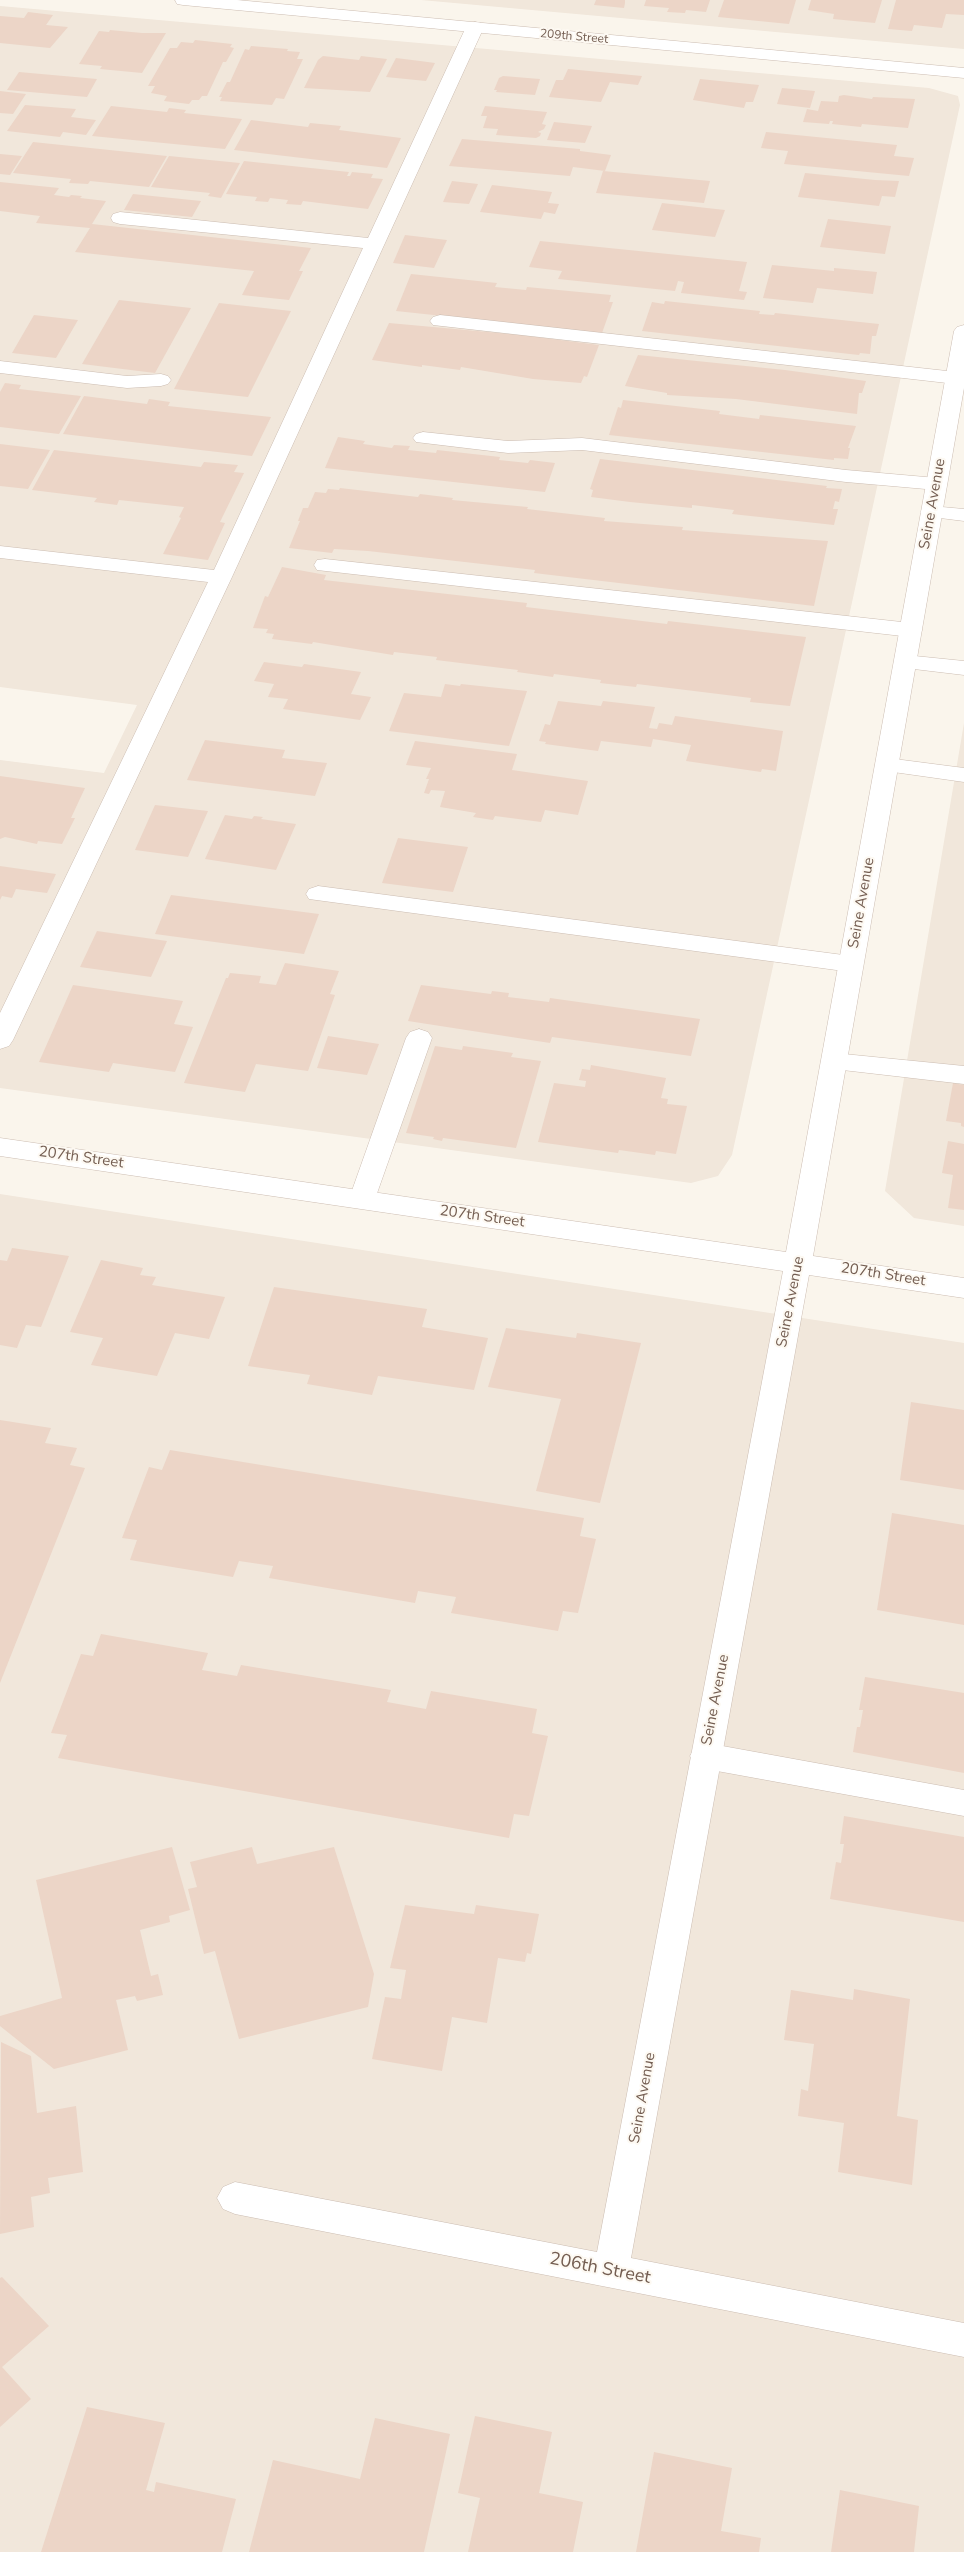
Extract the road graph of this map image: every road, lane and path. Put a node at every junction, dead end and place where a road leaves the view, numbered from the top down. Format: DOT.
graph roads {
  1 [pos="183,0"];
  2 [pos="476,27"];
  3 [pos="964,73"];
  4 [pos="120,218"];
  5 [pos="374,244"];
  6 [pos="440,321"];
  7 [pos="964,331"];
  8 [pos="0,367"];
  9 [pos="956,378"];
  10 [pos="161,380"];
  11 [pos="423,438"];
  12 [pos="937,484"];
  13 [pos="931,512"];
  14 [pos="964,516"];
  15 [pos="0,552"];
  16 [pos="325,565"];
  17 [pos="221,577"];
  18 [pos="911,630"];
  19 [pos="905,662"];
  20 [pos="964,668"];
  21 [pos="887,765"];
  22 [pos="964,775"];
  23 [pos="318,894"];
  24 [pos="851,964"];
  25 [pos="418,1038"];
  26 [pos="0,1040"];
  27 [pos="834,1062"];
  28 [pos="964,1075"];
  29 [pos="0,1147"];
  30 [pos="362,1199"];
  31 [pos="798,1262"];
  32 [pos="964,1288"];
  33 [pos="706,1756"];
  34 [pos="964,1803"];
  35 [pos="235,2198"];
  36 [pos="611,2271"];
  37 [pos="964,2340"];
  1 -- 2 [label="street, 209th Street"];
  2 -- 3 [label="street, 209th Street"];
  2 -- 5 [label="street"];
  4 -- 5 [label="street"];
  5 -- 17 [label="street"];
  6 -- 9 [label="street"];
  7 -- 9 [label="street, Seine Avenue"];
  8 -- 10 [label="street"];
  9 -- 12 [label="street, Seine Avenue"];
  11 -- 12 [label="street"];
  12 -- 13 [label="street, Seine Avenue"];
  13 -- 14 [label="street"];
  13 -- 18 [label="street, Seine Avenue"];
  15 -- 17 [label="street"];
  16 -- 18 [label="street"];
  17 -- 26 [label="street"];
  18 -- 19 [label="street, Seine Avenue"];
  19 -- 20 [label="street"];
  19 -- 21 [label="street, Seine Avenue"];
  21 -- 22 [label="street"];
  21 -- 24 [label="street, Seine Avenue"];
  23 -- 24 [label="street"];
  24 -- 27 [label="street, Seine Avenue"];
  25 -- 30 [label="street"];
  27 -- 28 [label="street"];
  27 -- 31 [label="street, Seine Avenue"];
  29 -- 30 [label="street, 207th Street"];
  30 -- 31 [label="street, 207th Street"];
  31 -- 32 [label="street, 207th Street"];
  31 -- 33 [label="street, Seine Avenue"];
  33 -- 34 [label="street"];
  33 -- 36 [label="street, Seine Avenue"];
  35 -- 36 [label="street, 206th Street"];
  36 -- 37 [label="street, 206th Street"];
}
